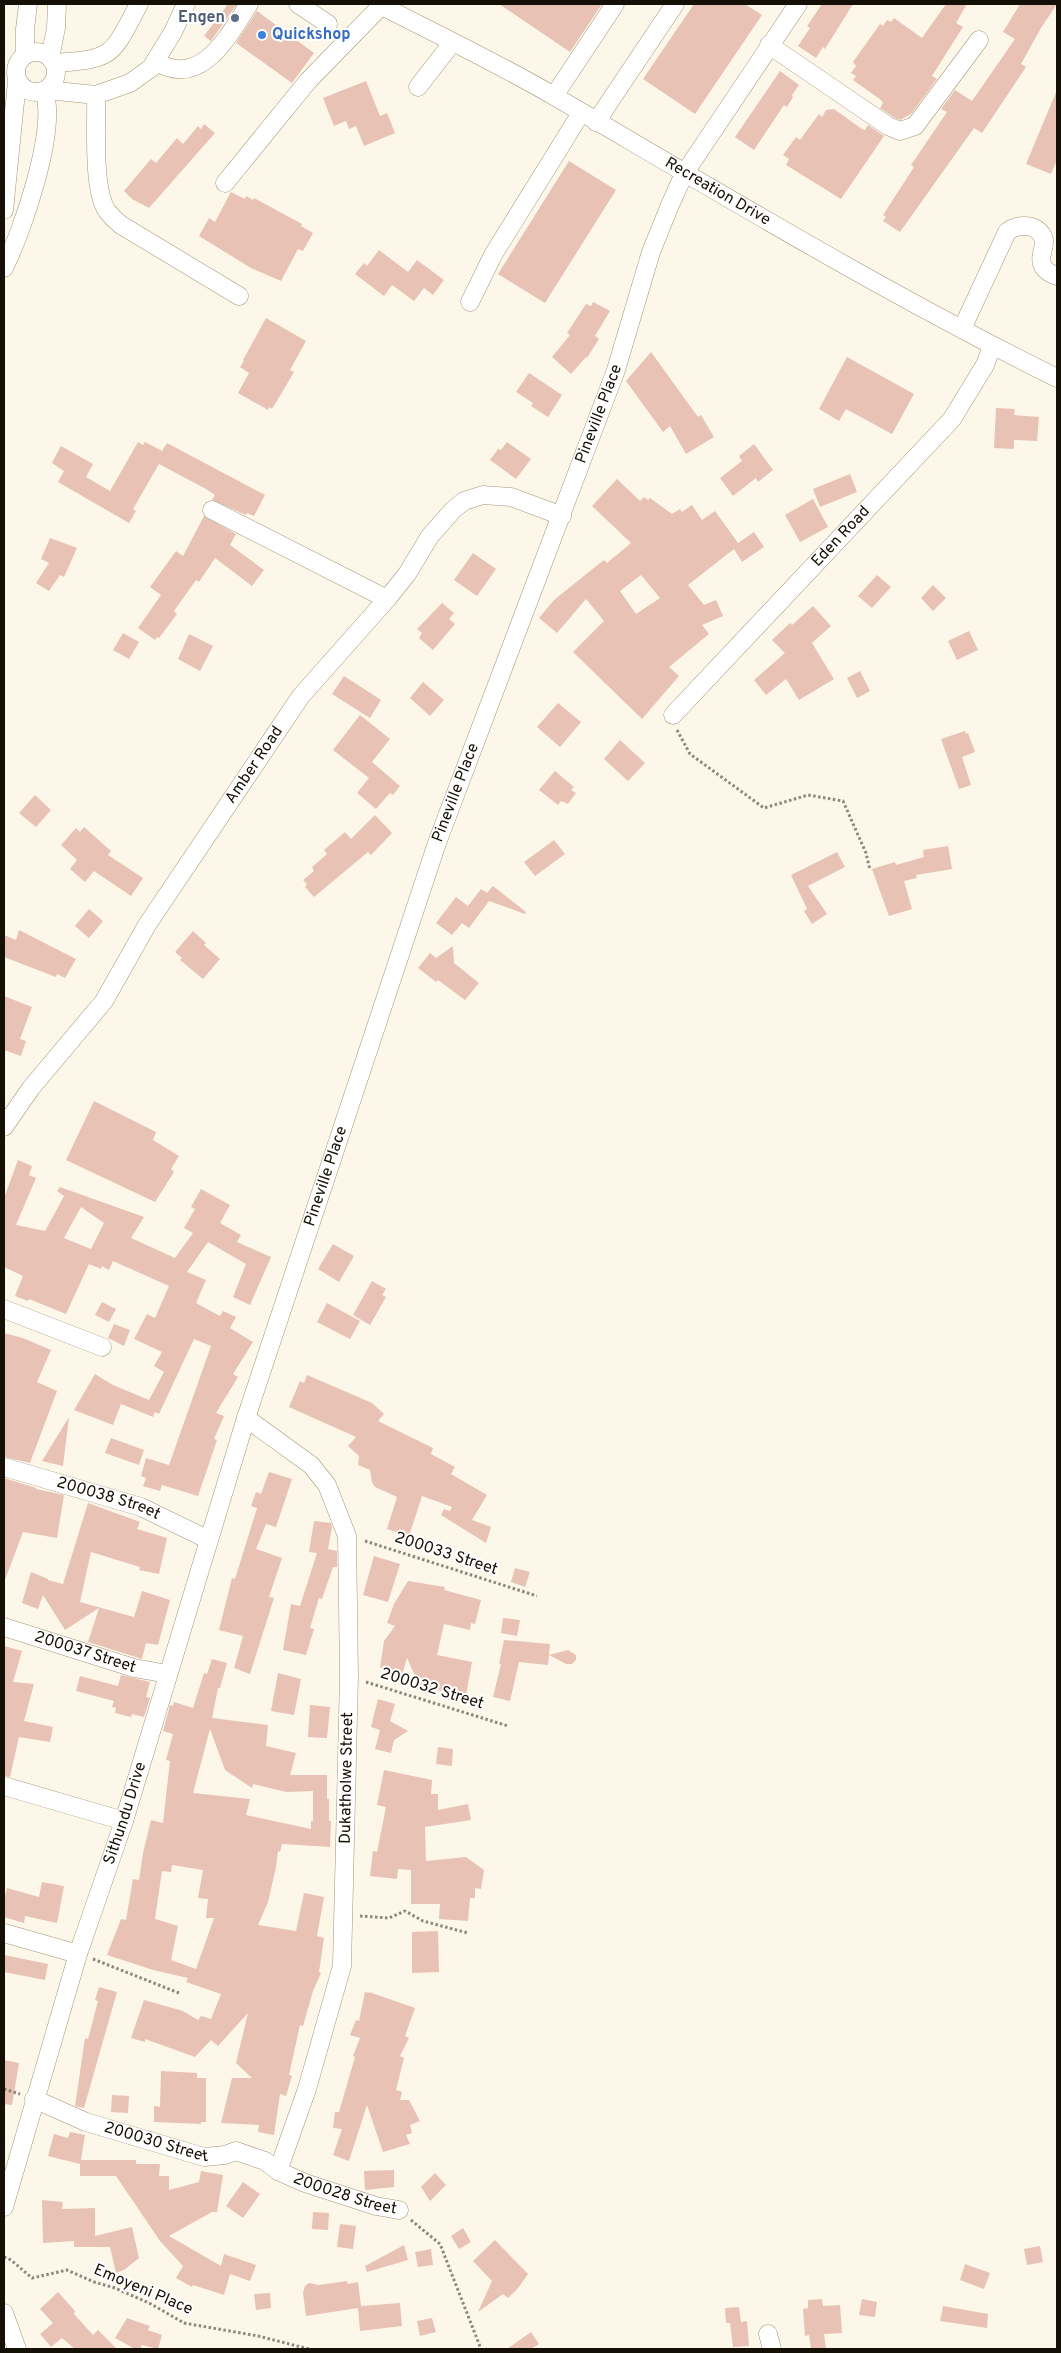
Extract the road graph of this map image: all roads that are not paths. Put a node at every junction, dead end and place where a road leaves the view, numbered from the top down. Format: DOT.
graph roads {
  1 [pos="28,4"];
  2 [pos="57,4"];
  3 [pos="139,4"];
  4 [pos="186,4"];
  5 [pos="249,4"];
  6 [pos="298,4"];
  7 [pos="615,4"];
  8 [pos="675,4"];
  9 [pos="798,4"];
  10 [pos="380,5"];
  11 [pos="328,24"];
  12 [pos="979,40"];
  13 [pos="452,43"];
  14 [pos="770,44"];
  15 [pos="4,56"];
  16 [pos="24,56"];
  17 [pos="52,60"];
  18 [pos="155,62"];
  19 [pos="12,75"];
  20 [pos="418,87"];
  21 [pos="45,90"];
  22 [pos="96,95"];
  23 [pos="554,96"];
  24 [pos="588,118"];
  25 [pos="684,174"];
  26 [pos="225,183"];
  27 [pos="4,210"];
  28 [pos="4,268"];
  29 [pos="1057,276"];
  30 [pos="239,296"];
  31 [pos="470,302"];
  32 [pos="962,329"];
  33 [pos="992,346"];
  34 [pos="1057,378"];
  35 [pos="212,510"];
  36 [pos="562,516"];
  37 [pos="388,599"];
  38 [pos="673,715"];
  39 [pos="4,1127"];
  40 [pos="4,1310"];
  41 [pos="102,1347"];
  42 [pos="246,1418"];
  43 [pos="4,1467"];
  44 [pos="209,1540"];
  45 [pos="4,1627"];
  46 [pos="168,1674"];
  47 [pos="4,1786"];
  48 [pos="124,1821"];
  49 [pos="4,1933"];
  50 [pos="78,1954"];
  51 [pos="34,2099"];
  52 [pos="278,2171"];
  53 [pos="4,2207"];
  54 [pos="399,2210"];
  55 [pos="4,2313"];
  56 [pos="17,2349"];
  1 -- 16 [label="street"];
  2 -- 17 [label="street"];
  3 -- 17 [label="street"];
  4 -- 18 [label="street"];
  5 -- 18 [label="street"];
  6 -- 11 [label="street"];
  7 -- 23 [label="street"];
  8 -- 24 [label="street"];
  9 -- 14 [label="street, Pineville Place"];
  10 -- 13 [label="street, Recreation Drive"];
  10 -- 26 [label="street"];
  12 -- 14 [label="street"];
  13 -- 20 [label="street"];
  13 -- 23 [label="street, Recreation Drive"];
  14 -- 25 [label="street, Pineville Place"];
  15 -- 16 [label="street"];
  16 -- 17 [label="street"];
  16 -- 19 [label="street"];
  17 -- 21 [label="street"];
  18 -- 22 [label="street"];
  19 -- 21 [label="street"];
  19 -- 27 [label="street"];
  21 -- 22 [label="street"];
  21 -- 28 [label="street"];
  22 -- 30 [label="street"];
  23 -- 24 [label="street, Recreation Drive"];
  24 -- 25 [label="street, Recreation Drive"];
  24 -- 31 [label="street"];
  25 -- 32 [label="street, Recreation Drive"];
  25 -- 36 [label="street, Pineville Place"];
  29 -- 32 [label="street"];
  32 -- 33 [label="street, Recreation Drive"];
  33 -- 34 [label="street, Recreation Drive"];
  33 -- 38 [label="street, Eden Road"];
  35 -- 37 [label="street"];
  36 -- 37 [label="street, Amber Road"];
  36 -- 42 [label="street, Pineville Place"];
  37 -- 39 [label="street, Amber Road"];
  40 -- 41 [label="street"];
  42 -- 44 [label="street, Sithundu Drive"];
  42 -- 52 [label="street, Dukatholwe Street"];
  43 -- 44 [label="street, 200038 Street"];
  44 -- 46 [label="street, Sithundu Drive"];
  45 -- 46 [label="street, 200037 Street"];
  46 -- 48 [label="street, Sithundu Drive"];
  47 -- 48 [label="street"];
  48 -- 50 [label="street, Sithundu Drive"];
  49 -- 50 [label="street"];
  50 -- 51 [label="street, Sithundu Drive"];
  51 -- 52 [label="street, 200030 Street"];
  51 -- 53 [label="street, Sithundu Drive"];
  52 -- 54 [label="street, 200028 Street"];
  55 -- 56 [label="street"];
}
